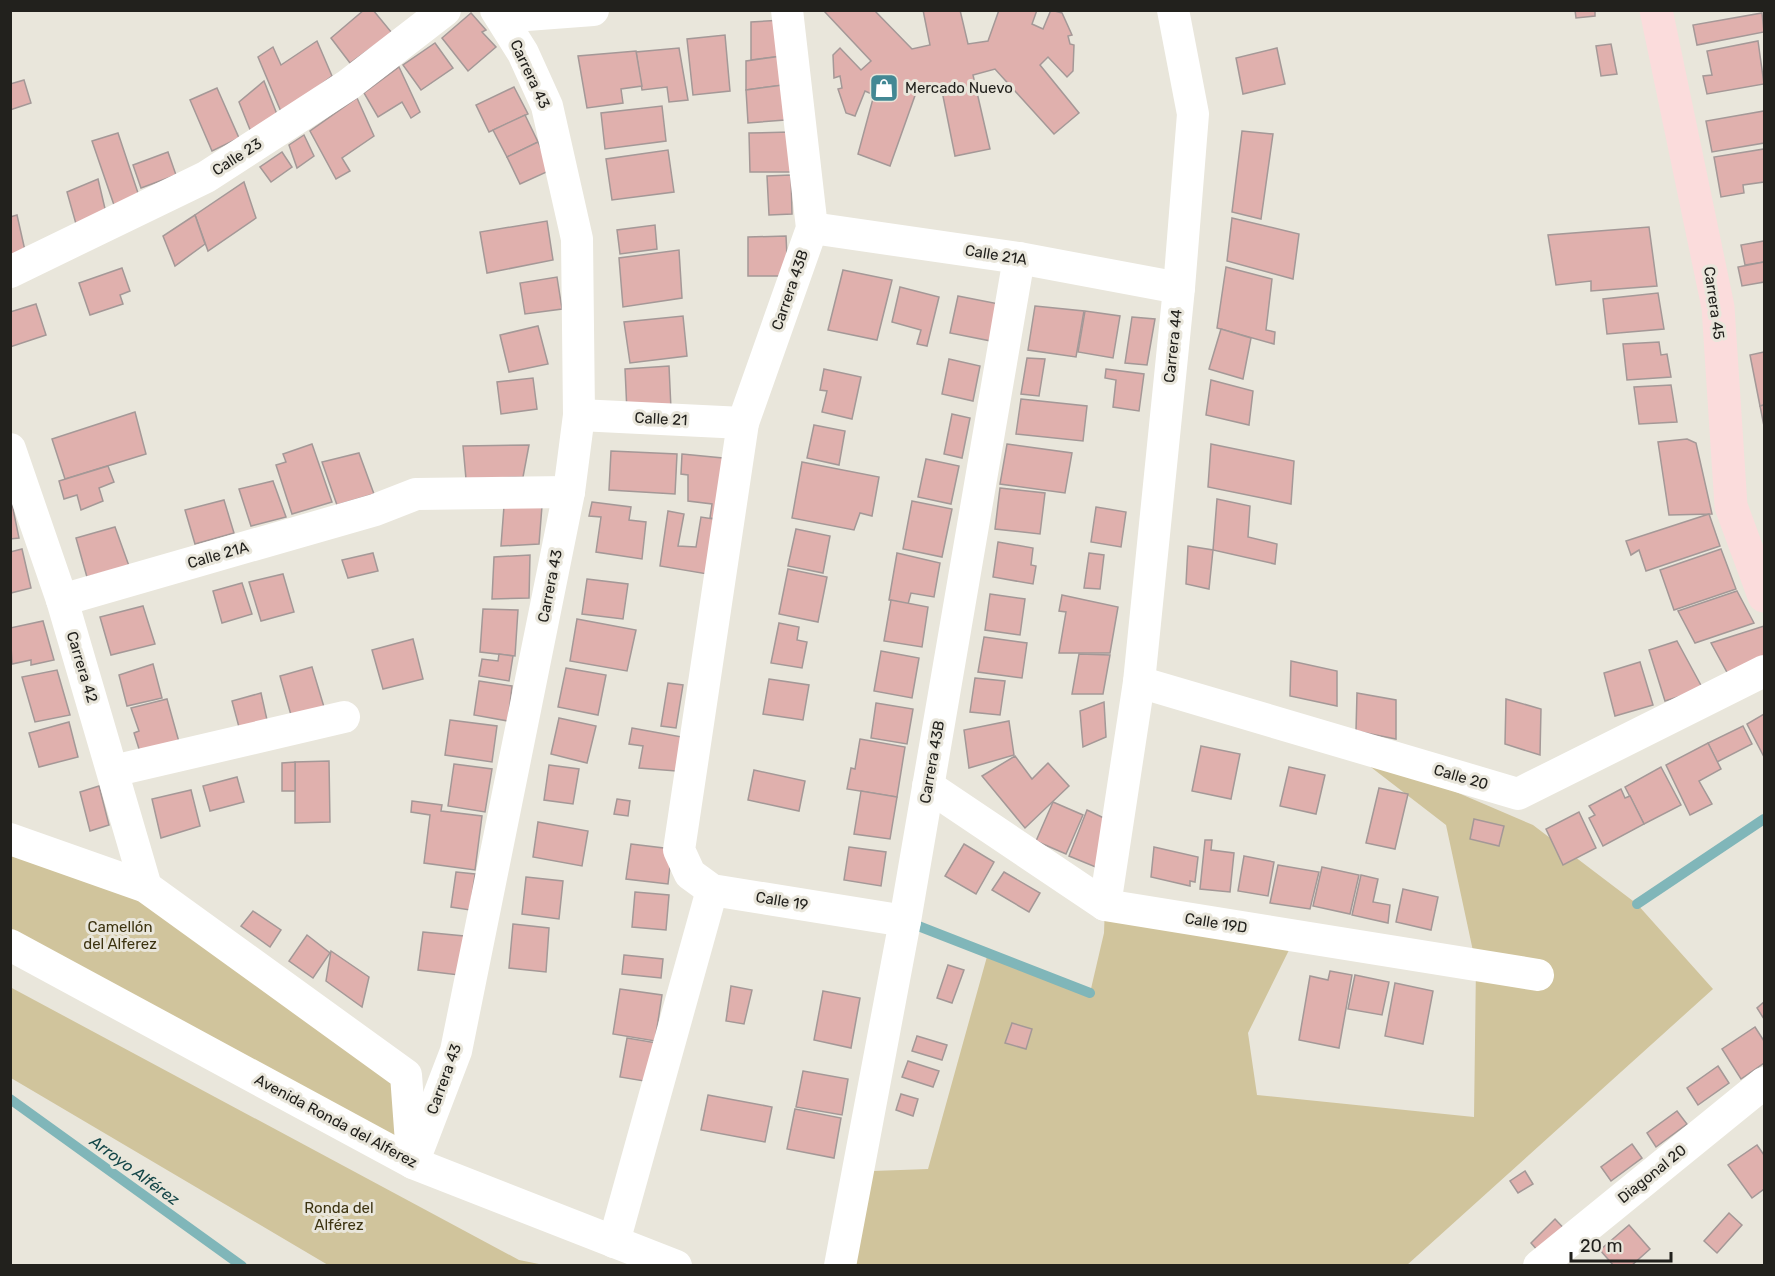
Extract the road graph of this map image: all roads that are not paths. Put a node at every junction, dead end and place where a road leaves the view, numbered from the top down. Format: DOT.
graph roads {
  1 [pos="445,10"];
  2 [pos="593,10"];
  3 [pos="787,10"];
  4 [pos="1173,10"];
  5 [pos="1656,10"];
  6 [pos="499,14"];
  7 [pos="812,228"];
  8 [pos="1019,258"];
  9 [pos="10,272"];
  10 [pos="1179,288"];
  11 [pos="579,415"];
  12 [pos="743,423"];
  13 [pos="10,449"];
  14 [pos="568,492"];
  15 [pos="1764,596"];
  16 [pos="62,600"];
  17 [pos="1764,671"];
  18 [pos="1139,682"];
  19 [pos="344,717"];
  20 [pos="113,771"];
  21 [pos="928,786"];
  22 [pos="10,839"];
  23 [pos="679,850"];
  24 [pos="146,888"];
  25 [pos="712,890"];
  26 [pos="1105,905"];
  27 [pos="905,921"];
  28 [pos="10,945"];
  29 [pos="1538,975"];
  30 [pos="1764,1083"];
  31 [pos="413,1163"];
  32 [pos="614,1242"];
  33 [pos="676,1266"];
  34 [pos="840,1266"];
  35 [pos="1539,1266"];
  1 -- 9 [label="street, Calle 23"];
  2 -- 6 [label="street"];
  3 -- 7 [label="street, Carrera 43B"];
  4 -- 10 [label="street, Carrera 44"];
  5 -- 15 [label="street, Carrera 45"];
  6 -- 11 [label="street, Carrera 43"];
  7 -- 8 [label="street, Calle 21A"];
  7 -- 12 [label="street, Carrera 43B"];
  8 -- 10 [label="street, Calle 21A"];
  8 -- 21 [label="street, Carrera 43B"];
  10 -- 18 [label="street, Carrera 44"];
  11 -- 12 [label="street, Calle 21"];
  11 -- 14 [label="street, Carrera 43"];
  12 -- 23 [label="street, Carrera 43B"];
  13 -- 16 [label="street, Carrera 42"];
  14 -- 16 [label="street, Calle 21A"];
  14 -- 31 [label="street, Carrera 43"];
  16 -- 20 [label="street, Carrera 42"];
  17 -- 18 [label="street, Calle 20"];
  18 -- 26 [label="street, Carrera 44"];
  19 -- 20 [label="street"];
  20 -- 24 [label="street, Carrera 42"];
  21 -- 26 [label="street, Calle 19D"];
  21 -- 27 [label="street, Carrera 43B"];
  22 -- 24 [label="street"];
  23 -- 25 [label="street, Calle 19"];
  24 -- 31 [label="street"];
  25 -- 27 [label="street, Calle 19"];
  25 -- 32 [label="street"];
  26 -- 29 [label="street, Calle 19D"];
  27 -- 34 [label="street, Carrera 43B"];
  28 -- 31 [label="street, Avenida Ronda del Alferez"];
  30 -- 35 [label="street, Diagonal 20"];
  31 -- 32 [label="street, Avenida Ronda del Alferez"];
  32 -- 33 [label="street, Avenida Ronda del Alferez"];
}
